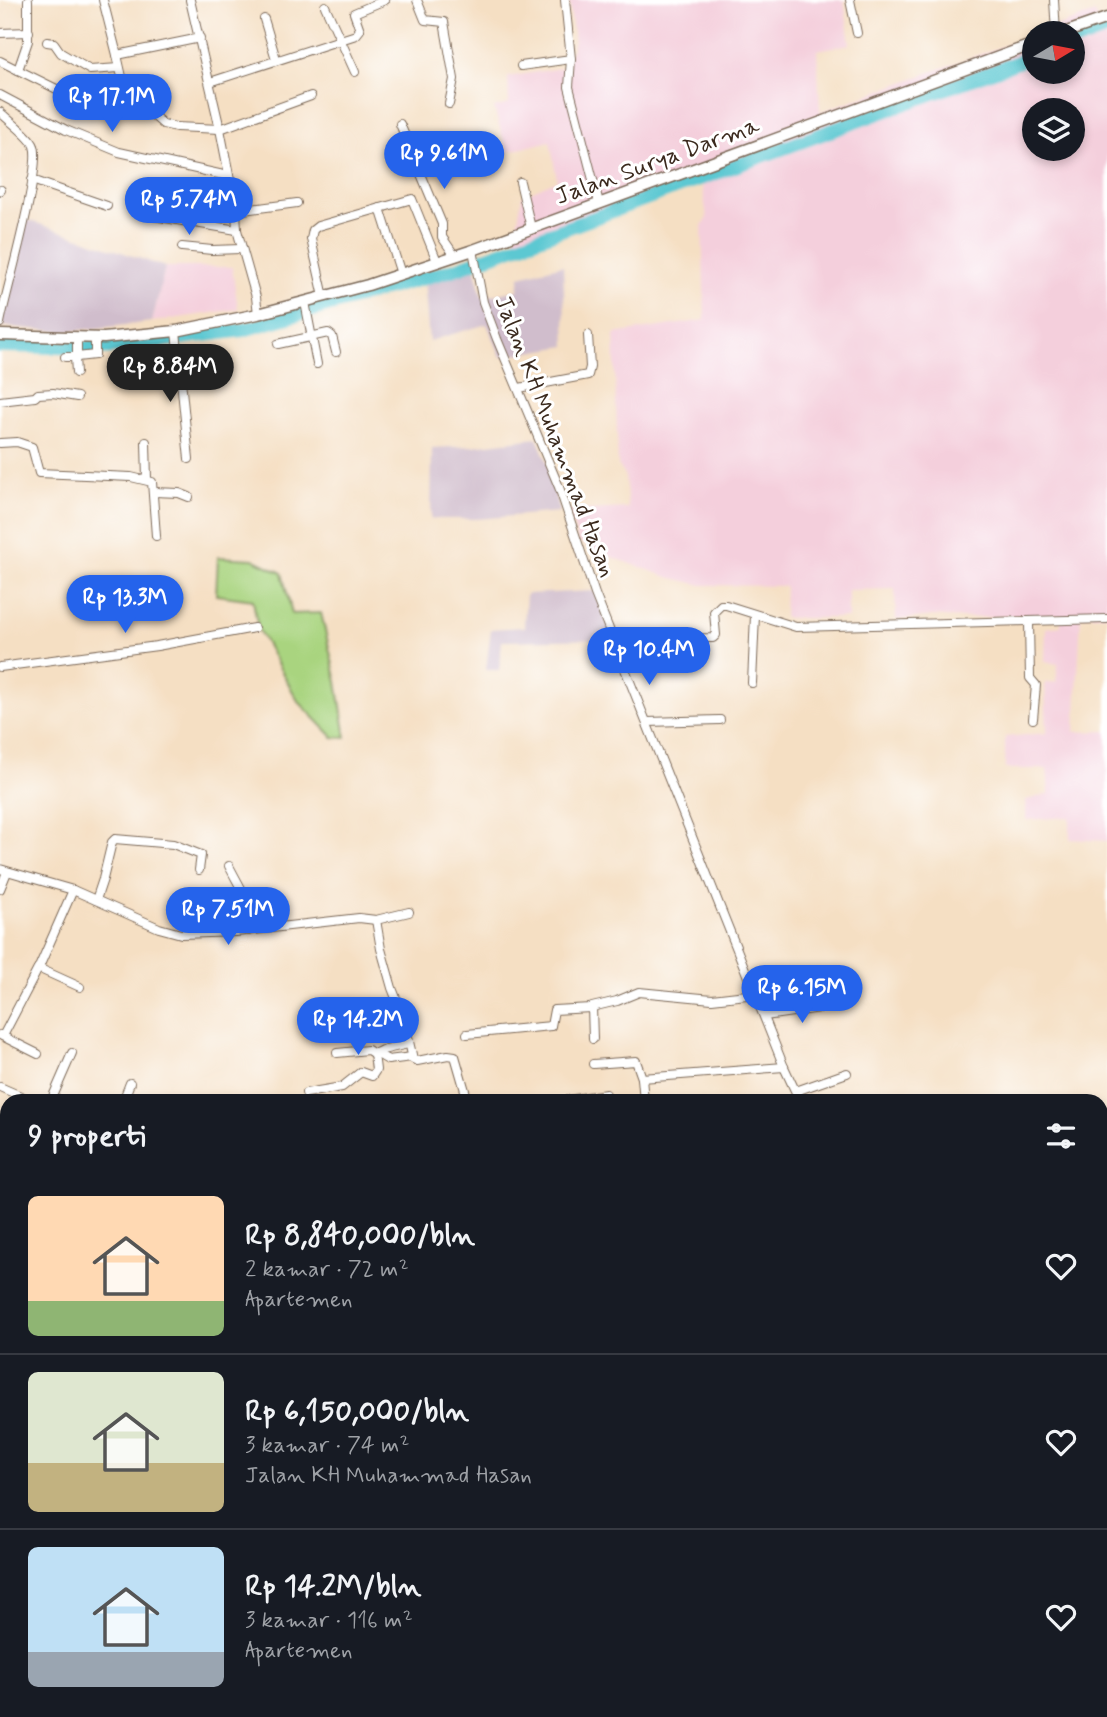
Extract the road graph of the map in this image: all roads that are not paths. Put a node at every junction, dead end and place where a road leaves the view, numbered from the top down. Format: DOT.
graph roads {
  1 [pos="28,0"];
  2 [pos="103,0"];
  3 [pos="190,0"];
  4 [pos="386,0"];
  5 [pos="417,0"];
  6 [pos="565,0"];
  7 [pos="850,0"];
  8 [pos="1054,0"];
  9 [pos="325,6"];
  10 [pos="1107,18"];
  11 [pos="264,19"];
  12 [pos="1055,21"];
  13 [pos="1085,26"];
  14 [pos="29,32"];
  15 [pos="0,33"];
  16 [pos="857,33"];
  17 [pos="200,38"];
  18 [pos="340,40"];
  19 [pos="47,42"];
  20 [pos="1022,48"];
  21 [pos="117,55"];
  22 [pos="276,59"];
  23 [pos="571,59"];
  24 [pos="0,61"];
  25 [pos="521,66"];
  26 [pos="119,68"];
  27 [pos="18,70"];
  28 [pos="355,72"];
  29 [pos="210,82"];
  30 [pos="0,95"];
  31 [pos="311,96"];
  32 [pos="85,103"];
  33 [pos="449,104"];
  34 [pos="0,112"];
  35 [pos="400,124"];
  36 [pos="220,129"];
  37 [pos="229,176"];
  38 [pos="32,180"];
  39 [pos="520,182"];
  40 [pos="297,203"];
  41 [pos="599,203"];
  42 [pos="107,206"];
  43 [pos="380,208"];
  44 [pos="236,211"];
  45 [pos="147,215"];
  46 [pos="531,228"];
  47 [pos="237,230"];
  48 [pos="182,247"];
  49 [pos="241,249"];
  50 [pos="473,253"];
  51 [pos="455,256"];
  52 [pos="437,261"];
  53 [pos="401,274"];
  54 [pos="324,297"];
  55 [pos="306,307"];
  56 [pos="258,314"];
  57 [pos="0,323"];
  58 [pos="176,333"];
  59 [pos="0,335"];
  60 [pos="588,335"];
  61 [pos="311,337"];
  62 [pos="77,340"];
  63 [pos="95,340"];
  64 [pos="278,344"];
  65 [pos="336,352"];
  66 [pos="65,356"];
  67 [pos="77,356"];
  68 [pos="317,364"];
  69 [pos="76,373"];
  70 [pos="519,388"];
  71 [pos="77,397"];
  72 [pos="0,401"];
  73 [pos="146,442"];
  74 [pos="0,443"];
  75 [pos="189,459"];
  76 [pos="147,480"];
  77 [pos="154,492"];
  78 [pos="189,497"];
  79 [pos="156,536"];
  80 [pos="755,615"];
  81 [pos="1107,619"];
  82 [pos="1029,622"];
  83 [pos="254,628"];
  84 [pos="615,640"];
  85 [pos="0,667"];
  86 [pos="752,683"];
  87 [pos="1033,719"];
  88 [pos="720,720"];
  89 [pos="647,722"];
  90 [pos="229,866"];
  91 [pos="3,870"];
  92 [pos="199,870"];
  93 [pos="0,889"];
  94 [pos="74,890"];
  95 [pos="96,900"];
  96 [pos="409,912"];
  97 [pos="376,920"];
  98 [pos="249,931"];
  99 [pos="38,968"];
  100 [pos="80,987"];
  101 [pos="755,994"];
  102 [pos="834,1006"];
  103 [pos="591,1008"];
  104 [pos="765,1016"];
  105 [pos="467,1034"];
  106 [pos="1,1036"];
  107 [pos="593,1039"];
  108 [pos="408,1044"];
  109 [pos="72,1053"];
  110 [pos="337,1053"];
  111 [pos="38,1054"];
  112 [pos="375,1054"];
  113 [pos="412,1057"];
  114 [pos="593,1064"];
  115 [pos="784,1067"];
  116 [pos="847,1073"];
  117 [pos="642,1078"];
  118 [pos="131,1083"];
  119 [pos="796,1091"];
  120 [pos="306,1093"];
  121 [pos="54,1094"];
  122 [pos="126,1094"];
  123 [pos="466,1094"];
  124 [pos="643,1094"];
  125 [pos="797,1094"];
  1 -- 14 [label="street"];
  2 -- 21 [label="street"];
  3 -- 17 [label="street"];
  4 -- 18 [label="street"];
  5 -- 33 [label="street"];
  6 -- 23 [label="street"];
  7 -- 16 [label="street"];
  8 -- 12 [label="street"];
  9 -- 18 [label="street"];
  10 -- 13 [label="main road"];
  11 -- 22 [label="street"];
  14 -- 15 [label="street"];
  14 -- 27 [label="street"];
  17 -- 21 [label="street"];
  17 -- 29 [label="street"];
  18 -- 22 [label="street"];
  18 -- 28 [label="street"];
  19 -- 26 [label="street"];
  20 -- 41 [label="main road, Jalan Surya Darma"];
  21 -- 26 [label="street"];
  22 -- 29 [label="street"];
  23 -- 25 [label="street"];
  23 -- 41 [label="street"];
  24 -- 27 [label="street"];
  26 -- 36 [label="street"];
  27 -- 32 [label="street"];
  29 -- 36 [label="street"];
  30 -- 37 [label="street"];
  31 -- 36 [label="street"];
  34 -- 38 [label="street"];
  35 -- 51 [label="street"];
  36 -- 37 [label="street"];
  37 -- 44 [label="street"];
  38 -- 42 [label="street"];
  38 -- 57 [label="street"];
  39 -- 46 [label="street"];
  40 -- 44 [label="street"];
  41 -- 46 [label="main road, Jalan Surya Darma"];
  43 -- 52 [label="street"];
  43 -- 53 [label="street"];
  43 -- 54 [label="street"];
  44 -- 47 [label="street"];
  45 -- 47 [label="street"];
  46 -- 50 [label="main road, Jalan Surya Darma"];
  47 -- 49 [label="street"];
  48 -- 49 [label="street"];
  49 -- 56 [label="street"];
  50 -- 51 [label="main road, Jalan Surya Darma"];
  50 -- 70 [label="street, Jalan KH Muhammad Hasan"];
  51 -- 52 [label="main road, Jalan Surya Darma"];
  52 -- 53 [label="main road, Jalan Surya Darma"];
  53 -- 54 [label="main road, Jalan Surya Darma"];
  54 -- 55 [label="main road, Jalan Surya Darma"];
  55 -- 56 [label="main road, Jalan Surya Darma"];
  55 -- 61 [label="street"];
  56 -- 58 [label="main road, Jalan Surya Darma"];
  58 -- 63 [label="main road, Jalan Surya Darma"];
  58 -- 75 [label="street"];
  59 -- 62 [label="main road, Jalan Surya Darma"];
  60 -- 70 [label="street"];
  61 -- 64 [label="street"];
  61 -- 65 [label="street"];
  61 -- 68 [label="street"];
  62 -- 63 [label="main road, Jalan Surya Darma"];
  62 -- 67 [label="street"];
  63 -- 67 [label="street"];
  66 -- 67 [label="street"];
  67 -- 69 [label="street"];
  70 -- 84 [label="street, Jalan KH Muhammad Hasan"];
  71 -- 72 [label="street"];
  73 -- 76 [label="street"];
  74 -- 76 [label="street"];
  76 -- 77 [label="street"];
  77 -- 78 [label="street"];
  77 -- 79 [label="street"];
  80 -- 82 [label="street"];
  80 -- 84 [label="street"];
  80 -- 86 [label="street"];
  81 -- 82 [label="street"];
  82 -- 87 [label="street"];
  83 -- 85 [label="street"];
  84 -- 89 [label="street, Jalan KH Muhammad Hasan"];
  88 -- 89 [label="street"];
  89 -- 101 [label="street, Jalan KH Muhammad Hasan"];
  90 -- 98 [label="street"];
  91 -- 93 [label="street"];
  91 -- 94 [label="street"];
  92 -- 95 [label="street"];
  94 -- 95 [label="street"];
  94 -- 99 [label="street"];
  95 -- 98 [label="street"];
  96 -- 97 [label="street"];
  97 -- 98 [label="street"];
  97 -- 108 [label="street"];
  99 -- 100 [label="street"];
  99 -- 106 [label="street"];
  101 -- 103 [label="street"];
  101 -- 104 [label="street, Jalan KH Muhammad Hasan"];
  102 -- 104 [label="street"];
  103 -- 105 [label="street"];
  103 -- 107 [label="street"];
  104 -- 115 [label="street, Jalan KH Muhammad Hasan"];
  106 -- 111 [label="street"];
  108 -- 112 [label="street"];
  108 -- 113 [label="street"];
  109 -- 121 [label="street"];
  110 -- 112 [label="street"];
  112 -- 113 [label="street"];
  112 -- 120 [label="street"];
  113 -- 123 [label="street"];
  114 -- 117 [label="street"];
  115 -- 117 [label="street"];
  115 -- 119 [label="street, Jalan KH Muhammad Hasan"];
  116 -- 119 [label="street"];
  117 -- 124 [label="street"];
  118 -- 122 [label="street"];
  119 -- 125 [label="street, Jalan KH Muhammad Hasan"];
}
